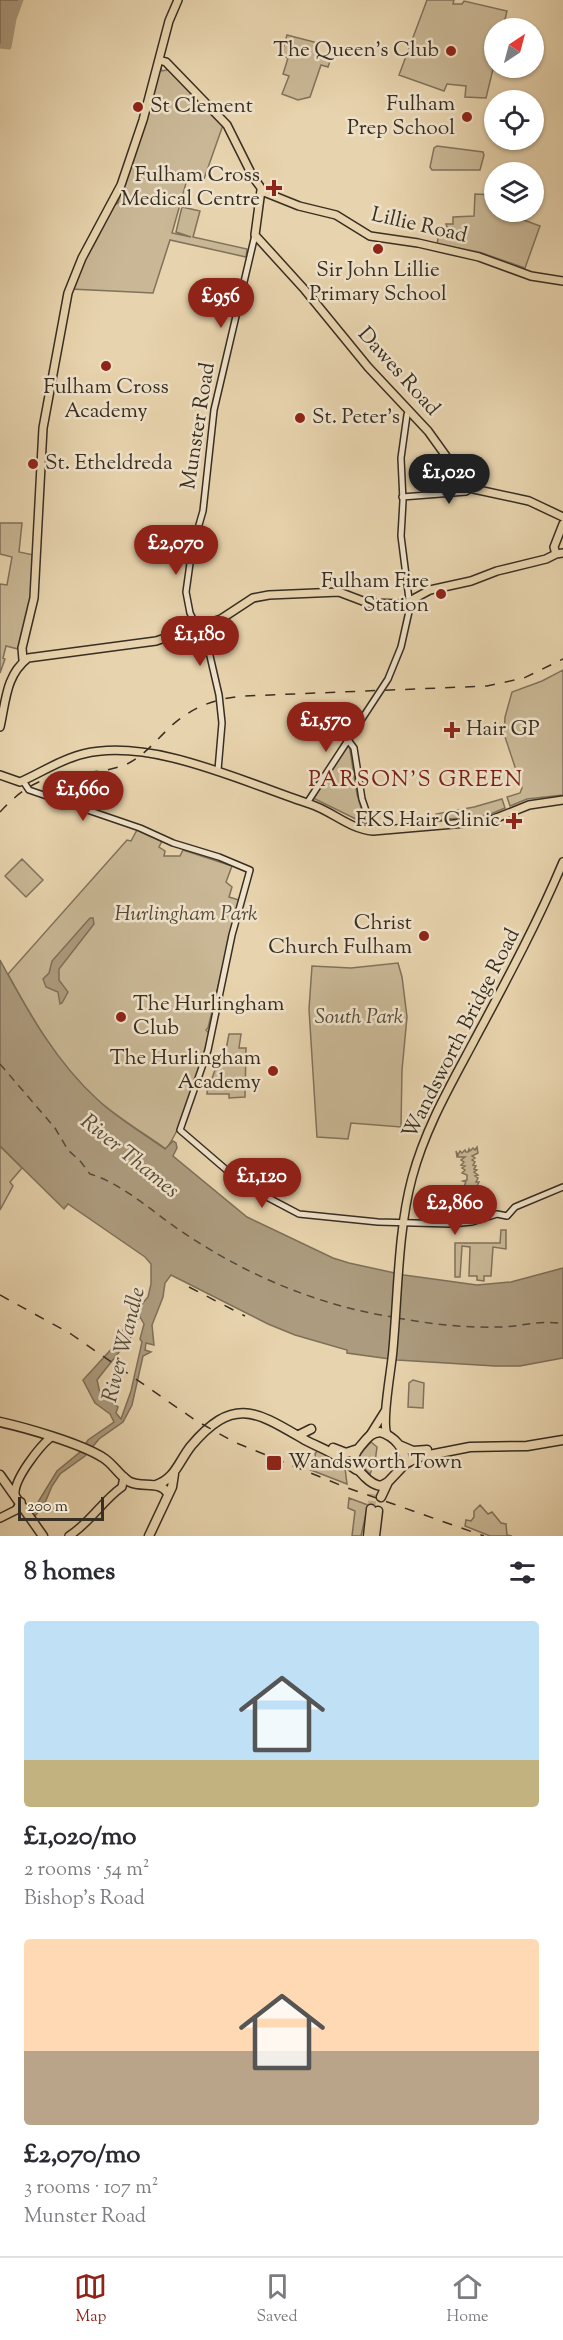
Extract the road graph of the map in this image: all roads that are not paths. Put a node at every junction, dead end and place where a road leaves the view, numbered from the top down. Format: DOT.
graph roads {
  1 [pos="178,0"];
  2 [pos="159,60"];
  3 [pos="261,190"];
  4 [pos="255,235"];
  5 [pos="563,281"];
  6 [pos="409,410"];
  7 [pos="470,489"];
  8 [pos="402,497"];
  9 [pos="563,517"];
  10 [pos="563,524"];
  11 [pos="559,554"];
  12 [pos="409,603"];
  13 [pos="199,627"];
  14 [pos="24,658"];
  15 [pos="0,727"];
  16 [pos="348,740"];
  17 [pos="218,770"];
  18 [pos="0,775"];
  19 [pos="23,781"];
  20 [pos="563,800"];
  21 [pos="307,803"];
  22 [pos="372,831"];
  23 [pos="563,862"];
  24 [pos="563,1188"];
  25 [pos="405,1222"];
  26 [pos="386,1409"];
  27 [pos="0,1422"];
  28 [pos="311,1429"];
  29 [pos="387,1434"];
  30 [pos="299,1435"];
  31 [pos="370,1436"];
  32 [pos="51,1437"];
  33 [pos="563,1440"];
  34 [pos="399,1445"];
  35 [pos="478,1446"];
  36 [pos="358,1449"];
  37 [pos="405,1464"];
  38 [pos="357,1470"];
  39 [pos="174,1474"];
  40 [pos="0,1475"];
  41 [pos="124,1477"];
  42 [pos="368,1479"];
  43 [pos="388,1482"];
  44 [pos="158,1486"];
  45 [pos="170,1490"];
  46 [pos="15,1494"];
  47 [pos="18,1506"];
  48 [pos="0,1518"];
  49 [pos="43,1536"];
  50 [pos="69,1536"];
  51 [pos="149,1536"];
  52 [pos="368,1536"];
  53 [pos="377,1536"];
  1 -- 2 [label="main road"];
  2 -- 3 [label="main road"];
  2 -- 14 [label="main road"];
  3 -- 4 [label="main road, Munster Road"];
  3 -- 5 [label="main road, Lillie Road"];
  4 -- 6 [label="main road, Dawes Road"];
  4 -- 13 [label="street, Munster Road"];
  6 -- 7 [label="main road, Dawes Road"];
  6 -- 8 [label="street"];
  7 -- 8 [label="street"];
  7 -- 9 [label="main road"];
  8 -- 12 [label="street"];
  10 -- 11 [label="main road"];
  11 -- 12 [label="main road"];
  12 -- 13 [label="main road"];
  12 -- 16 [label="street"];
  13 -- 14 [label="main road"];
  13 -- 17 [label="street, Munster Road"];
  14 -- 15 [label="main road"];
  16 -- 21 [label="street"];
  16 -- 22 [label="street"];
  17 -- 19 [label="main road"];
  17 -- 21 [label="main road"];
  18 -- 19 [label="main road"];
  19 -- 25 [label="street"];
  20 -- 22 [label="main road"];
  21 -- 22 [label="main road"];
  23 -- 25 [label="main road, Wandsworth Bridge Road"];
  24 -- 25 [label="street"];
  25 -- 26 [label="main road, Wandsworth Bridge Road"];
  26 -- 29 [label="main road"];
  26 -- 31 [label="main road"];
  27 -- 32 [label="highway"];
  28 -- 30 [label="highway"];
  29 -- 31 [label="highway"];
  29 -- 34 [label="highway"];
  30 -- 36 [label="highway"];
  30 -- 38 [label="highway"];
  30 -- 39 [label="highway"];
  31 -- 36 [label="highway"];
  32 -- 41 [label="highway"];
  32 -- 46 [label="main road"];
  33 -- 35 [label="highway"];
  34 -- 35 [label="highway"];
  34 -- 37 [label="highway"];
  35 -- 37 [label="highway"];
  36 -- 38 [label="highway"];
  37 -- 43 [label="highway"];
  38 -- 42 [label="highway"];
  39 -- 44 [label="highway"];
  39 -- 45 [label="highway"];
  40 -- 46 [label="highway"];
  41 -- 44 [label="highway"];
  41 -- 50 [label="main road"];
  42 -- 43 [label="highway"];
  42 -- 43 [label="highway"];
  44 -- 45 [label="highway"];
  45 -- 51 [label="highway"];
  46 -- 47 [label="highway"];
  47 -- 48 [label="main road"];
  47 -- 49 [label="highway"];
  52 -- 53 [label="highway"];
}
